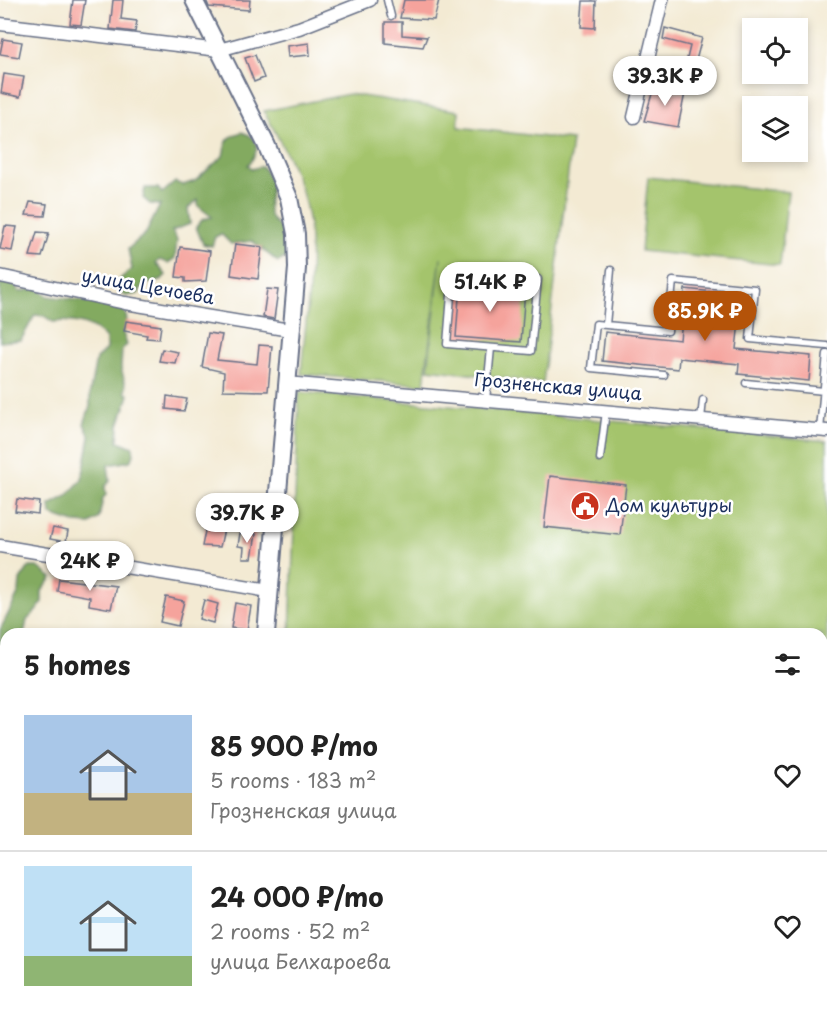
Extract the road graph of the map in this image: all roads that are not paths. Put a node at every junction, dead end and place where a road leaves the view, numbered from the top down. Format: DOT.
graph roads {
  1 [pos="194,0"];
  2 [pos="387,0"];
  3 [pos="662,0"];
  4 [pos="366,1"];
  5 [pos="391,16"];
  6 [pos="0,24"];
  7 [pos="219,50"];
  8 [pos="634,117"];
  9 [pos="611,270"];
  10 [pos="0,276"];
  11 [pos="606,325"];
  12 [pos="290,330"];
  13 [pos="827,346"];
  14 [pos="491,348"];
  15 [pos="827,354"];
  16 [pos="664,375"];
  17 [pos="286,382"];
  18 [pos="746,383"];
  19 [pos="824,391"];
  20 [pos="486,400"];
  21 [pos="703,400"];
  22 [pos="606,410"];
  23 [pos="701,420"];
  24 [pos="823,431"];
  25 [pos="600,459"];
  26 [pos="0,546"];
  27 [pos="269,591"];
  28 [pos="266,628"];
  1 -- 7 [label="street"];
  2 -- 5 [label="lane"];
  3 -- 8 [label="street"];
  4 -- 7 [label="street"];
  6 -- 7 [label="street"];
  7 -- 12 [label="street"];
  9 -- 11 [label="lane"];
  10 -- 12 [label="street, улица Цечоева"];
  11 -- 13 [label="lane"];
  11 -- 16 [label="lane"];
  12 -- 17 [label="street"];
  14 -- 14 [label="lane"];
  14 -- 20 [label="lane"];
  15 -- 19 [label="lane"];
  17 -- 20 [label="street, Грозненская улица"];
  17 -- 27 [label="street"];
  18 -- 19 [label="lane"];
  19 -- 24 [label="lane"];
  20 -- 22 [label="street, Грозненская улица"];
  21 -- 23 [label="lane"];
  22 -- 23 [label="street, Грозненская улица"];
  22 -- 25 [label="lane"];
  23 -- 24 [label="street, Грозненская улица"];
  26 -- 27 [label="street"];
  27 -- 28 [label="street"];
}
